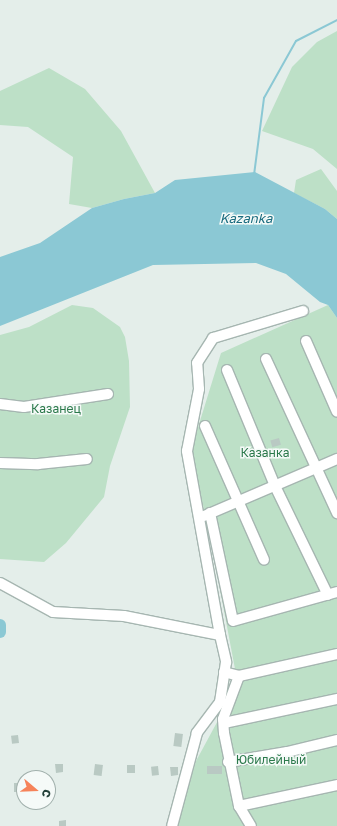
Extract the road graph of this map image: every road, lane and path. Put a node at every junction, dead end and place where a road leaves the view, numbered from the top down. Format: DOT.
graph roads {
  1 [pos="303,311"];
  2 [pos="306,341"];
  3 [pos="266,359"];
  4 [pos="228,370"];
  5 [pos="108,394"];
  6 [pos="0,404"];
  7 [pos="337,412"];
  8 [pos="205,426"];
  9 [pos="88,459"];
  10 [pos="337,459"];
  11 [pos="0,463"];
  12 [pos="315,469"];
  13 [pos="275,486"];
  14 [pos="236,500"];
  15 [pos="210,513"];
  16 [pos="337,513"];
  17 [pos="199,518"];
  18 [pos="264,560"];
  19 [pos="0,583"];
  20 [pos="333,593"];
  21 [pos="220,635"];
  22 [pos="337,654"];
  23 [pos="224,672"];
  24 [pos="239,676"];
  25 [pos="337,699"];
  26 [pos="224,723"];
  27 [pos="337,740"];
  28 [pos="228,762"];
  29 [pos="337,785"];
  30 [pos="239,806"];
  31 [pos="172,826"];
  32 [pos="250,826"];
  1 -- 17 [label="lane"];
  2 -- 7 [label="lane"];
  3 -- 12 [label="lane"];
  4 -- 13 [label="lane"];
  5 -- 6 [label="lane"];
  8 -- 14 [label="lane"];
  9 -- 11 [label="lane"];
  10 -- 12 [label="lane"];
  12 -- 13 [label="lane"];
  12 -- 16 [label="lane"];
  13 -- 14 [label="lane"];
  13 -- 20 [label="lane"];
  14 -- 15 [label="lane"];
  14 -- 18 [label="lane"];
  15 -- 17 [label="lane"];
  15 -- 20 [label="lane"];
  17 -- 21 [label="lane"];
  19 -- 21 [label="lane"];
  21 -- 23 [label="lane"];
  22 -- 24 [label="lane"];
  23 -- 24 [label="lane"];
  23 -- 31 [label="lane"];
  24 -- 26 [label="lane"];
  25 -- 26 [label="lane"];
  26 -- 28 [label="lane"];
  27 -- 28 [label="lane"];
  28 -- 30 [label="lane"];
  29 -- 30 [label="lane"];
  30 -- 32 [label="lane"];
}
